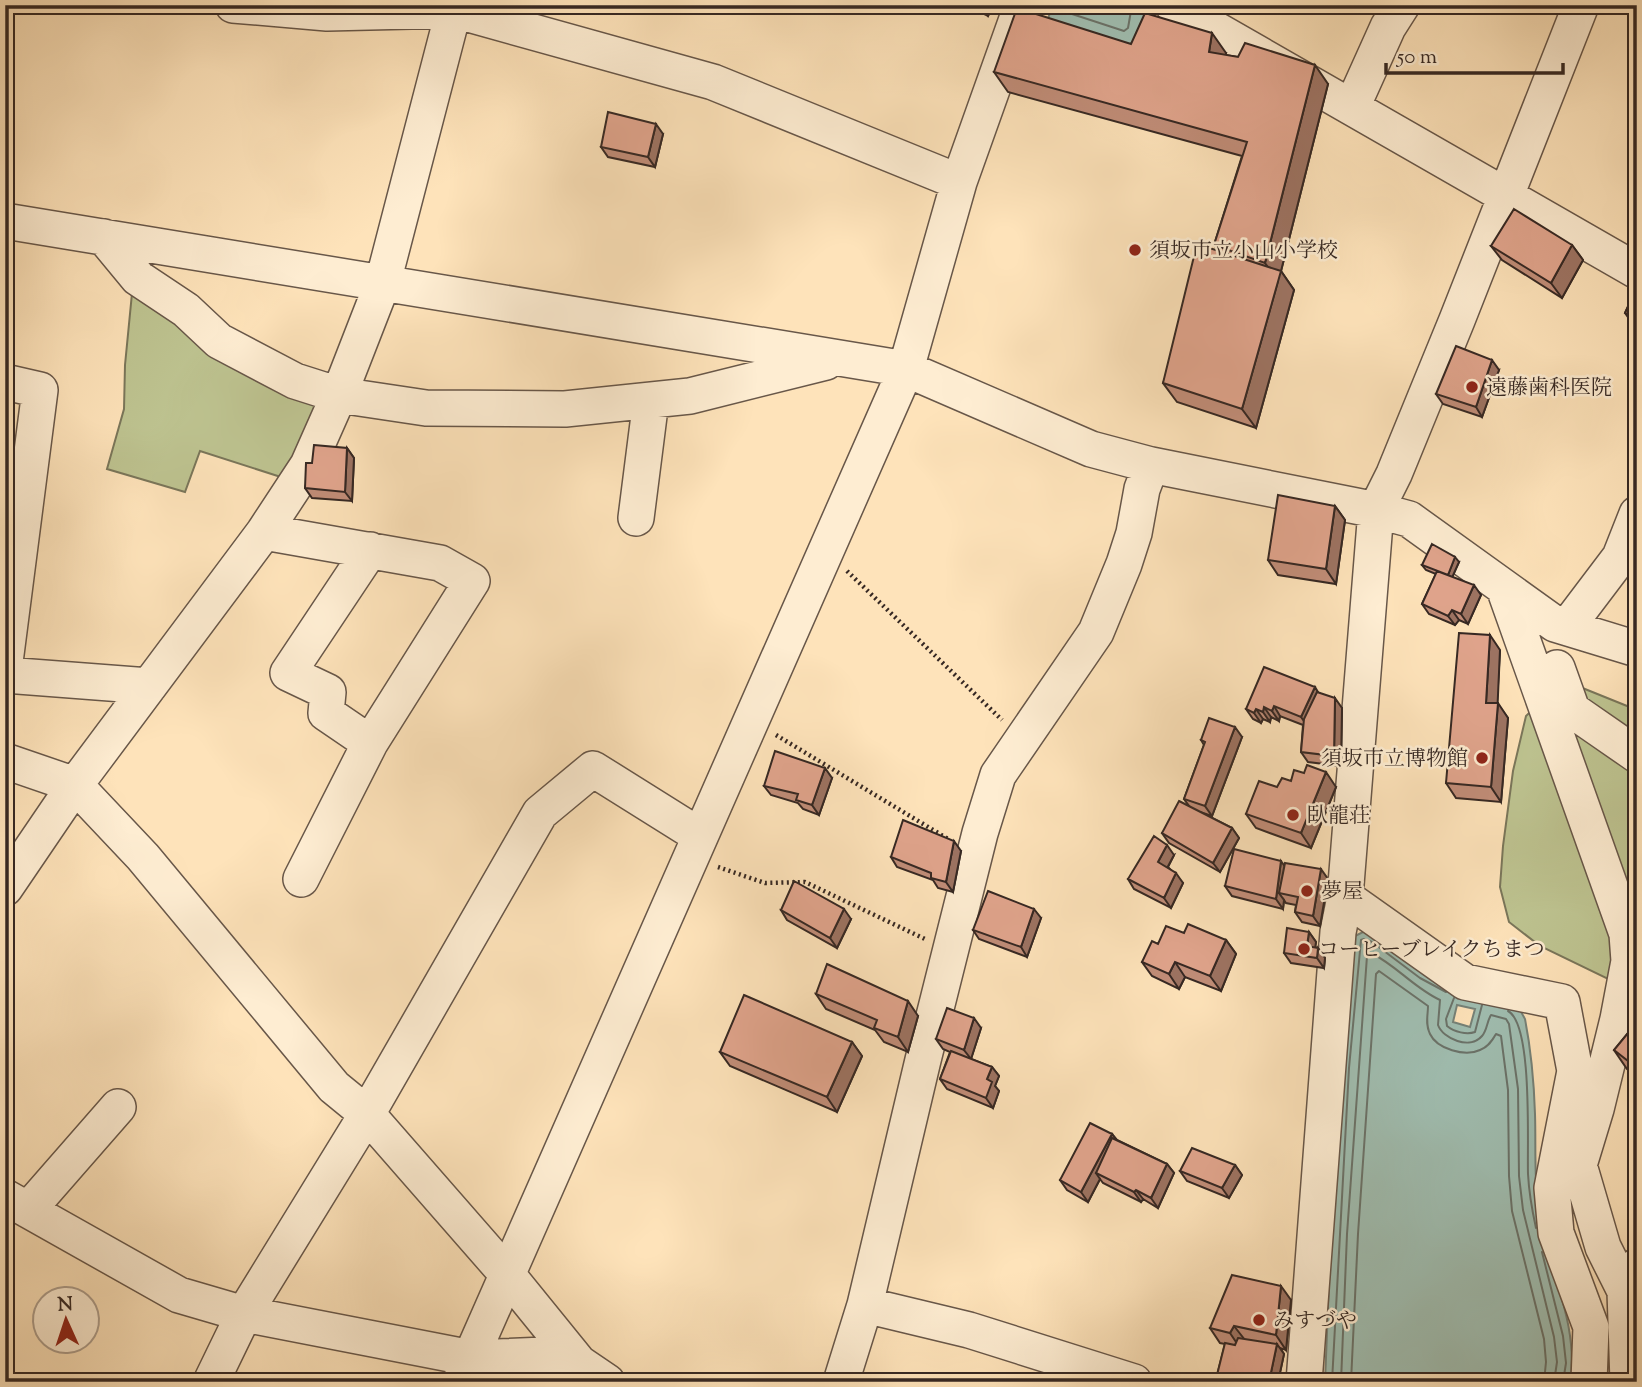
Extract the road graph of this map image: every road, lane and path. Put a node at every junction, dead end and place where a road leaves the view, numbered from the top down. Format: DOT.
graph roads {
  1 [pos="233,5"];
  2 [pos="1022,5"];
  3 [pos="1173,5"];
  4 [pos="1402,5"];
  5 [pos="1581,5"];
  6 [pos="454,8"];
  7 [pos="1352,107"];
  8 [pos="959,182"];
  9 [pos="1506,194"];
  10 [pos="5,221"];
  11 [pos="104,237"];
  12 [pos="1637,271"];
  13 [pos="383,282"];
  14 [pos="840,358"];
  15 [pos="906,369"];
  16 [pos="5,382"];
  17 [pos="339,395"];
  18 [pos="651,400"];
  19 [pos="1151,465"];
  20 [pos="1376,510"];
  21 [pos="1637,514"];
  22 [pos="636,518"];
  23 [pos="264,532"];
  24 [pos="370,550"];
  25 [pos="826,552"];
  26 [pos="1507,594"];
  27 [pos="1567,627"];
  28 [pos="1637,649"];
  29 [pos="5,662"];
  30 [pos="5,675"];
  31 [pos="149,686"];
  32 [pos="751,719"];
  33 [pos="1023,740"];
  34 [pos="370,743"];
  35 [pos="1637,755"];
  36 [pos="5,761"];
  37 [pos="75,785"];
  38 [pos="696,847"];
  39 [pos="975,855"];
  40 [pos="301,879"];
  41 [pos="5,888"];
  42 [pos="1345,897"];
  43 [pos="951,952"];
  44 [pos="118,1107"];
  45 [pos="367,1114"];
  46 [pos="17,1203"];
  47 [pos="506,1273"];
  48 [pos="1631,1278"];
  49 [pos="865,1306"];
  50 [pos="244,1314"];
  51 [pos="465,1370"];
  52 [pos="574,1372"];
  53 [pos="211,1382"];
  54 [pos="607,1382"];
  55 [pos="841,1382"];
  56 [pos="1134,1382"];
  57 [pos="1304,1382"];
  58 [pos="1589,1382"];
  59 [pos="1628,1382"];
  1 -- 6 [label="street"];
  2 -- 8 [label="street"];
  3 -- 7 [label="street"];
  4 -- 7 [label="street"];
  5 -- 9 [label="street"];
  6 -- 8 [label="street"];
  6 -- 13 [label="street"];
  7 -- 9 [label="street"];
  8 -- 15 [label="street"];
  9 -- 12 [label="street"];
  9 -- 20 [label="street"];
  10 -- 11 [label="street"];
  11 -- 13 [label="street"];
  11 -- 17 [label="street"];
  13 -- 14 [label="street"];
  13 -- 17 [label="street"];
  14 -- 15 [label="street"];
  14 -- 18 [label="street"];
  15 -- 19 [label="street"];
  15 -- 25 [label="street"];
  16 -- 29 [label="street"];
  17 -- 18 [label="street"];
  17 -- 23 [label="street"];
  18 -- 22 [label="street"];
  19 -- 20 [label="street"];
  19 -- 33 [label="street"];
  20 -- 26 [label="street"];
  20 -- 42 [label="street"];
  21 -- 27 [label="street"];
  23 -- 24 [label="street"];
  23 -- 31 [label="street"];
  24 -- 34 [label="street"];
  24 -- 34 [label="street"];
  25 -- 32 [label="street"];
  25 -- 33 [label="path"];
  26 -- 27 [label="street"];
  26 -- 35 [label="street"];
  26 -- 48 [label="street"];
  27 -- 28 [label="street"];
  30 -- 31 [label="street"];
  31 -- 37 [label="street"];
  32 -- 38 [label="street"];
  32 -- 39 [label="path"];
  33 -- 39 [label="street"];
  34 -- 40 [label="street"];
  36 -- 37 [label="street"];
  37 -- 41 [label="street"];
  37 -- 45 [label="street"];
  38 -- 43 [label="path"];
  38 -- 45 [label="street"];
  38 -- 47 [label="street"];
  39 -- 43 [label="street"];
  42 -- 57 [label="street"];
  42 -- 58 [label="street"];
  43 -- 49 [label="street"];
  44 -- 46 [label="street"];
  45 -- 47 [label="street"];
  45 -- 50 [label="street"];
  46 -- 50 [label="street"];
  47 -- 51 [label="street"];
  47 -- 52 [label="street"];
  48 -- 59 [label="street"];
  49 -- 55 [label="street"];
  49 -- 56 [label="street"];
  50 -- 51 [label="street"];
  50 -- 53 [label="street"];
  51 -- 52 [label="street"];
  52 -- 54 [label="street"];
}
